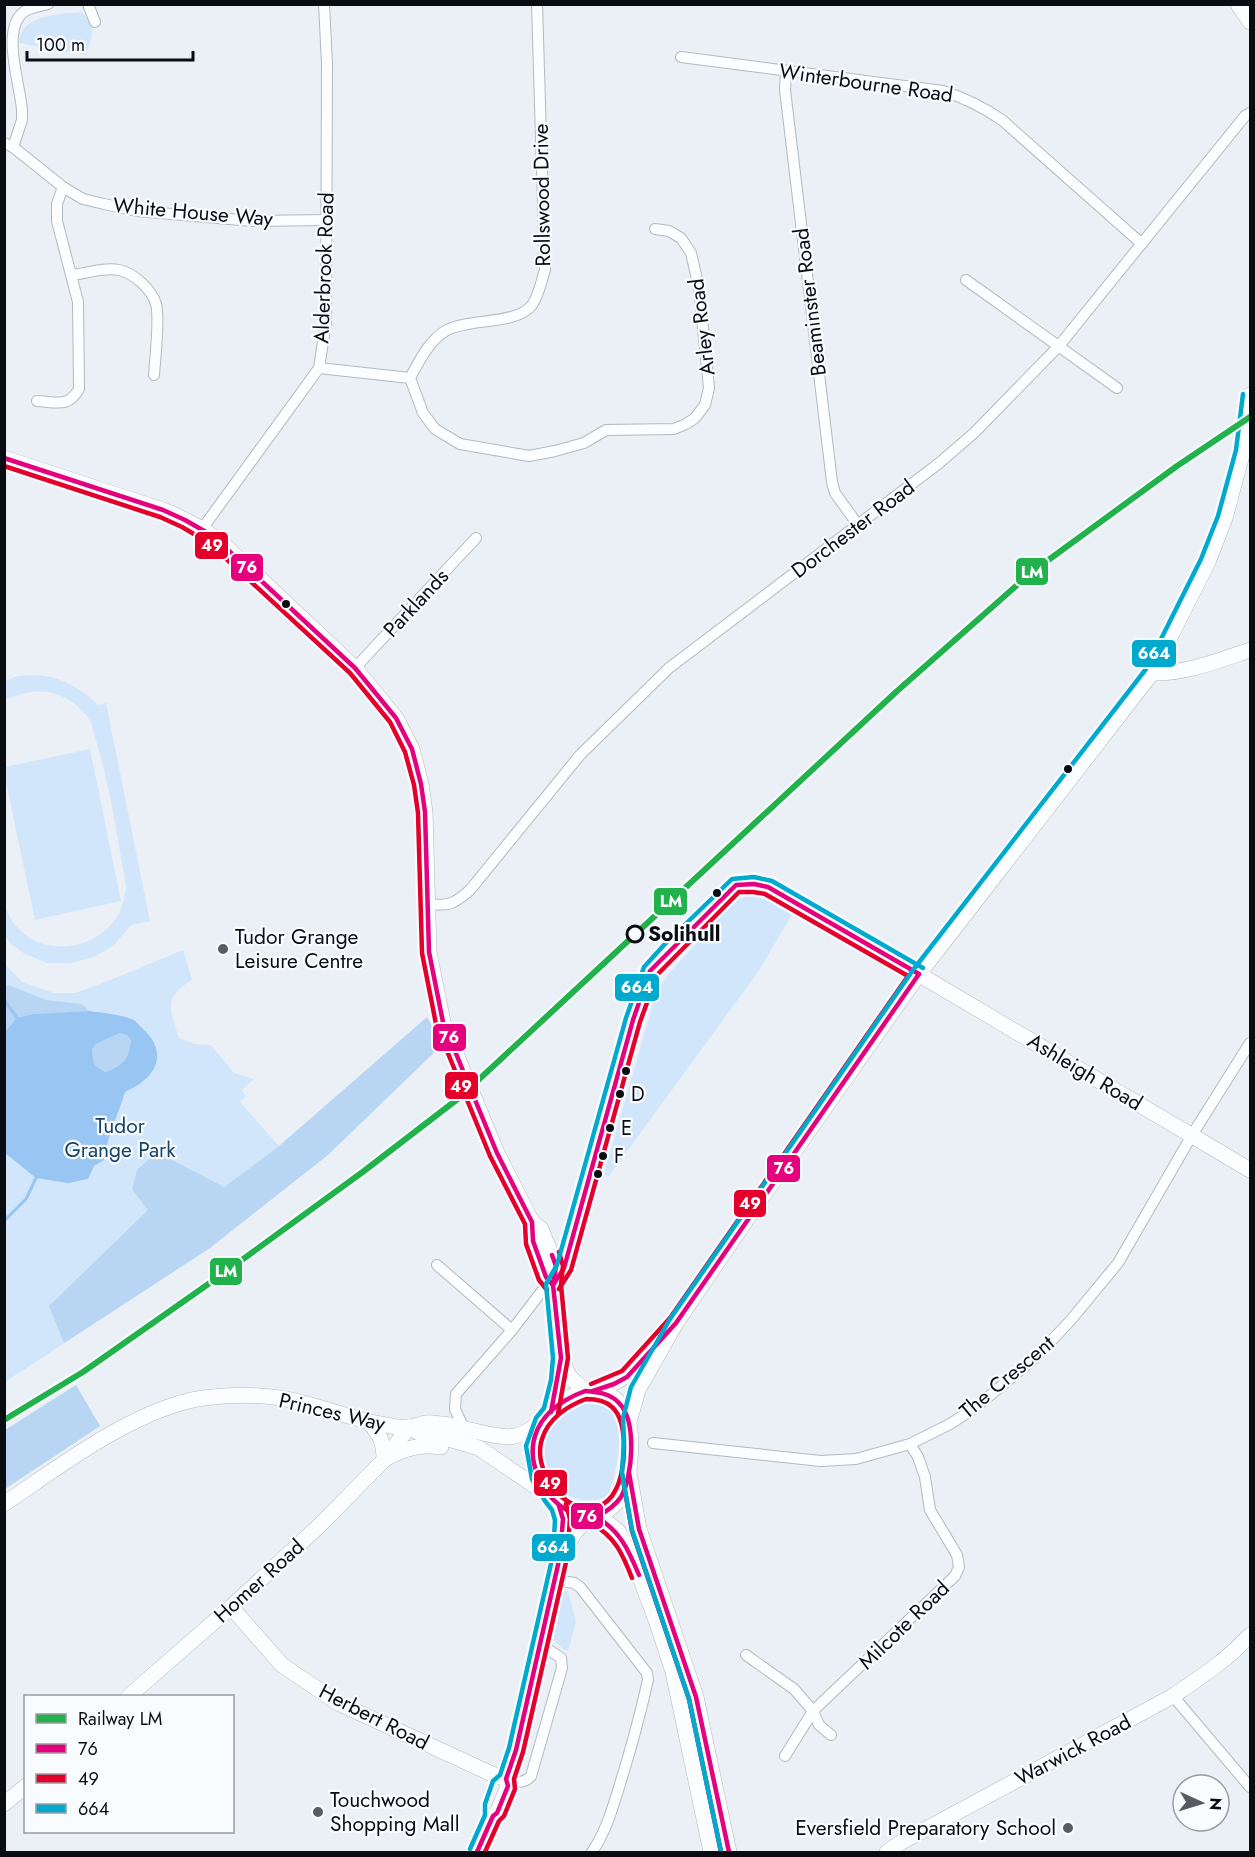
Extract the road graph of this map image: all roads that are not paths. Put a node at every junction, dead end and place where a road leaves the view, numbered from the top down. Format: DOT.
graph roads {
  1 [pos="48,4"];
  2 [pos="88,4"];
  3 [pos="324,4"];
  4 [pos="537,4"];
  5 [pos="1238,4"];
  6 [pos="95,22"];
  7 [pos="1251,22"];
  8 [pos="681,57"];
  9 [pos="786,71"];
  10 [pos="1251,113"];
  11 [pos="9,145"];
  12 [pos="63,187"];
  13 [pos="327,220"];
  14 [pos="655,229"];
  15 [pos="1142,244"];
  16 [pos="72,275"];
  17 [pos="966,280"];
  18 [pos="1058,347"];
  19 [pos="319,368"];
  20 [pos="154,375"];
  21 [pos="411,378"];
  22 [pos="1117,388"];
  23 [pos="1251,395"];
  24 [pos="37,401"];
  25 [pos="4,458"];
  26 [pos="858,525"];
  27 [pos="202,529"];
  28 [pos="476,538"];
  29 [pos="1251,650"];
  30 [pos="355,668"];
  31 [pos="1152,673"];
  32 [pos="427,904"];
  33 [pos="919,974"];
  34 [pos="1251,1043"];
  35 [pos="1192,1135"];
  36 [pos="1251,1170"];
  37 [pos="437,1265"];
  38 [pos="554,1287"];
  39 [pos="676,1323"];
  40 [pos="512,1330"];
  41 [pos="561,1358"];
  42 [pos="589,1390"];
  43 [pos="547,1417"];
  44 [pos="630,1419"];
  45 [pos="369,1422"];
  46 [pos="409,1427"];
  47 [pos="463,1427"];
  48 [pos="653,1443"];
  49 [pos="910,1444"];
  50 [pos="384,1460"];
  51 [pos="506,1466"];
  52 [pos="629,1473"];
  53 [pos="555,1501"];
  54 [pos="4,1504"];
  55 [pos="593,1517"];
  56 [pos="560,1556"];
  57 [pos="556,1580"];
  58 [pos="231,1607"];
  59 [pos="1251,1635"];
  60 [pos="540,1644"];
  61 [pos="746,1655"];
  62 [pos="130,1695"];
  63 [pos="1173,1695"];
  64 [pos="813,1711"];
  65 [pos="831,1735"];
  66 [pos="785,1756"];
  67 [pos="506,1779"];
  68 [pos="1251,1787"];
  69 [pos="24,1788"];
  70 [pos="4,1804"];
  71 [pos="477,1852"];
  72 [pos="592,1852"];
  73 [pos="711,1852"];
  74 [pos="729,1852"];
  75 [pos="887,1852"];
  1 -- 11 [label="street"];
  2 -- 6 [label="street"];
  3 -- 13 [label="street, Alderbrook Road"];
  4 -- 21 [label="street, Rollswood Drive"];
  5 -- 7 [label="main road"];
  8 -- 9 [label="street, Winterbourne Road"];
  9 -- 15 [label="street, Winterbourne Road"];
  9 -- 26 [label="street, Beaminster Road"];
  10 -- 15 [label="street, Dorchester Road"];
  11 -- 12 [label="street, White House Way"];
  12 -- 13 [label="street, White House Way"];
  12 -- 16 [label="street"];
  13 -- 19 [label="street, Alderbrook Road"];
  14 -- 21 [label="street, Arley Road"];
  15 -- 18 [label="street, Dorchester Road"];
  16 -- 20 [label="street"];
  16 -- 24 [label="street"];
  17 -- 18 [label="street"];
  18 -- 22 [label="street"];
  18 -- 26 [label="street, Dorchester Road"];
  19 -- 21 [label="street"];
  19 -- 27 [label="street, Alderbrook Road"];
  23 -- 31 [label="main road"];
  25 -- 27 [label="main road"];
  26 -- 32 [label="street, Dorchester Road"];
  27 -- 30 [label="main road"];
  28 -- 30 [label="street, Parklands"];
  29 -- 31 [label="main road"];
  30 -- 32 [label="main road"];
  31 -- 33 [label="main road"];
  32 -- 38 [label="main road"];
  33 -- 35 [label="main road, Ashleigh Road"];
  33 -- 38 [label="main road, Ashleigh Road"];
  33 -- 39 [label="main road"];
  34 -- 35 [label="street, The Crescent"];
  35 -- 36 [label="main road, Ashleigh Road"];
  35 -- 49 [label="street, The Crescent"];
  37 -- 40 [label="street"];
  38 -- 40 [label="street"];
  38 -- 41 [label="main road"];
  39 -- 42 [label="main road"];
  39 -- 44 [label="main road"];
  40 -- 47 [label="street"];
  41 -- 42 [label="main road"];
  41 -- 43 [label="main road"];
  42 -- 43 [label="main road"];
  42 -- 44 [label="main road"];
  43 -- 47 [label="main road, Princes Way"];
  43 -- 53 [label="main road"];
  44 -- 52 [label="main road"];
  45 -- 46 [label="main road, Princes Way"];
  45 -- 50 [label="main road"];
  45 -- 54 [label="main road, Princes Way"];
  46 -- 47 [label="main road, Princes Way"];
  46 -- 50 [label="main road, Homer Road"];
  46 -- 51 [label="main road, Princes Way"];
  48 -- 49 [label="street, The Crescent"];
  49 -- 64 [label="street, Milcote Road"];
  50 -- 51 [label="main road"];
  50 -- 58 [label="main road, Homer Road"];
  51 -- 53 [label="main road, Princes Way"];
  52 -- 55 [label="main road"];
  52 -- 74 [label="main road"];
  53 -- 55 [label="main road"];
  53 -- 56 [label="main road"];
  55 -- 56 [label="main road"];
  55 -- 73 [label="main road"];
  56 -- 57 [label="main road"];
  57 -- 60 [label="main road"];
  57 -- 72 [label="street"];
  58 -- 62 [label="main road, Homer Road"];
  58 -- 67 [label="main road, Herbert Road"];
  59 -- 63 [label="main road, Warwick Road"];
  60 -- 67 [label="main road"];
  60 -- 67 [label="street"];
  61 -- 64 [label="street"];
  63 -- 68 [label="street"];
  63 -- 75 [label="main road, Warwick Road"];
  64 -- 65 [label="street"];
  64 -- 66 [label="street, Milcote Road"];
  67 -- 71 [label="main road"];
  69 -- 70 [label="main road"];
}
